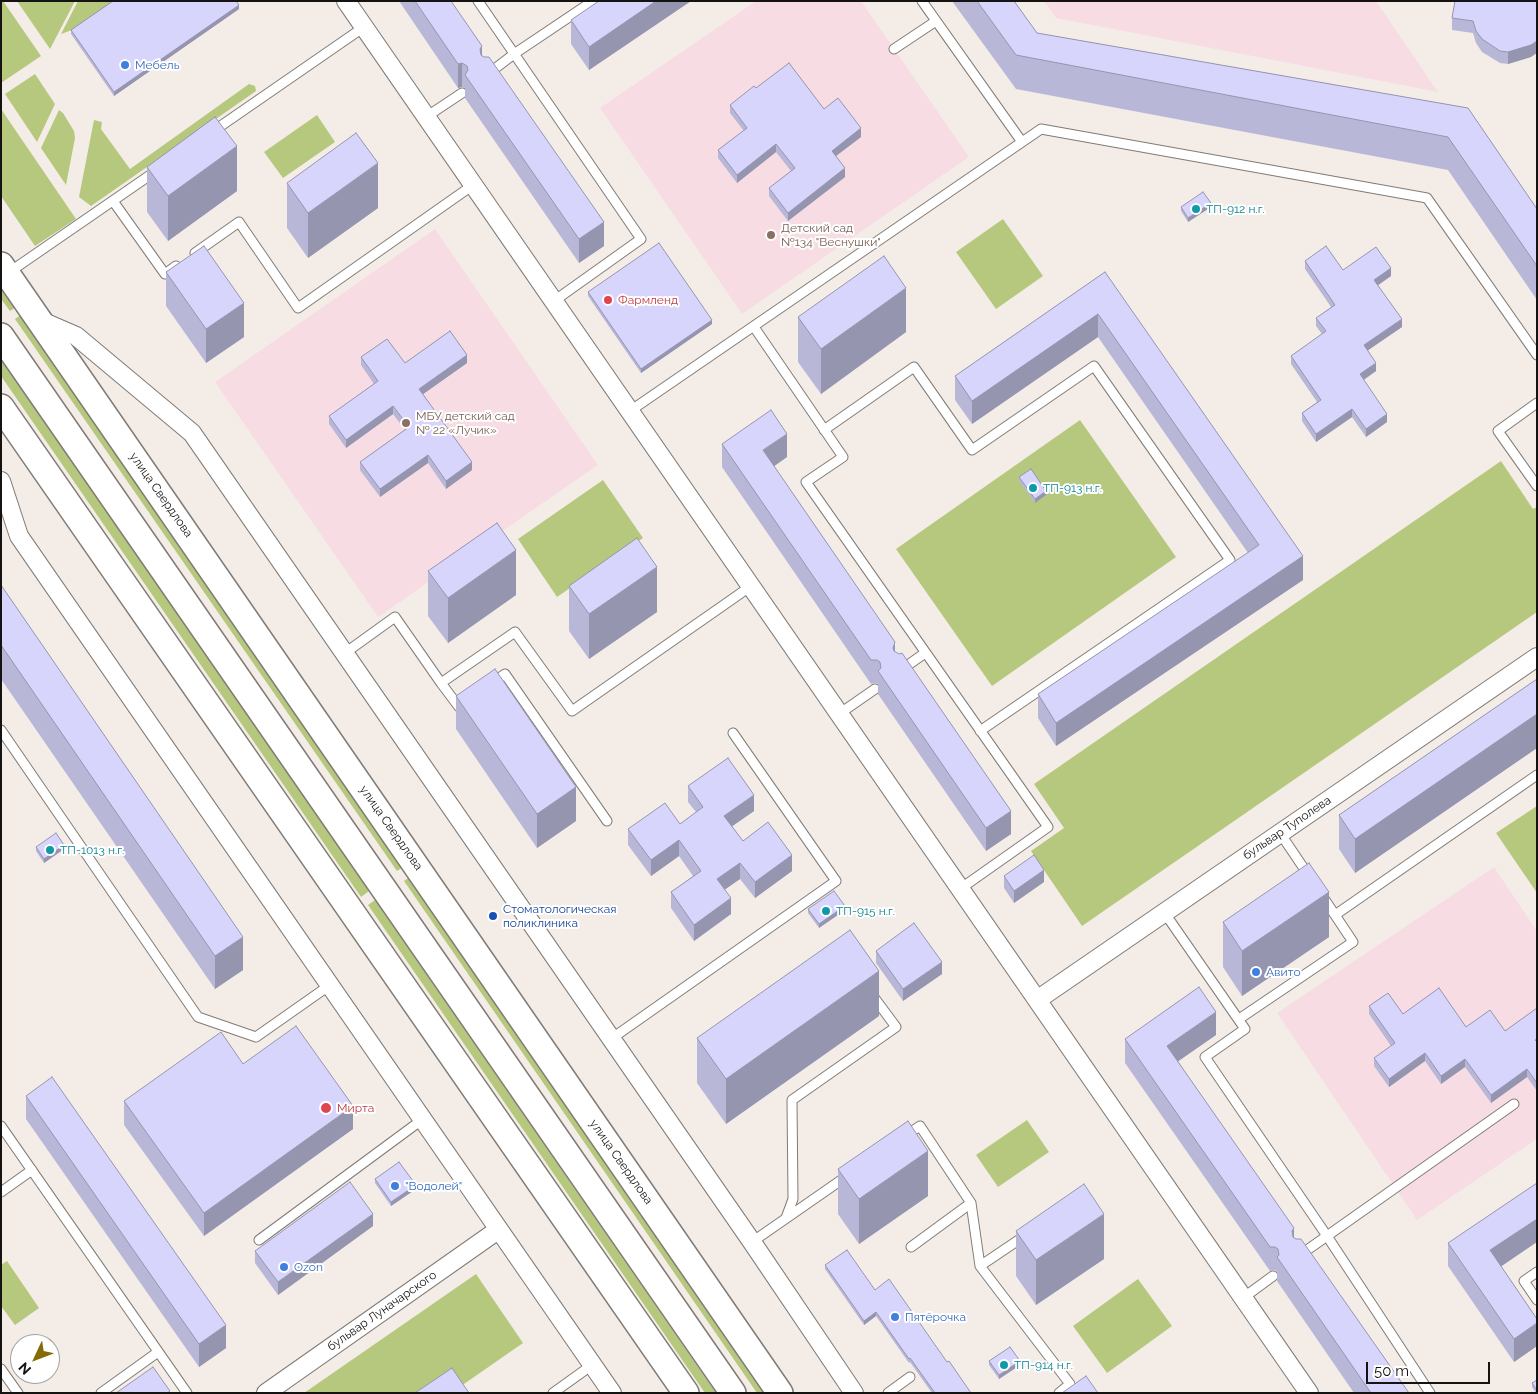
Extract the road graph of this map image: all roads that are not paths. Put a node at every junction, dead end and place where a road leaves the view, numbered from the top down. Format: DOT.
graph roads {
  1 [pos="346,1"];
  2 [pos="478,1"];
  3 [pos="593,1"];
  4 [pos="922,1"];
  5 [pos="936,21"];
  6 [pos="364,27"];
  7 [pos="894,49"];
  8 [pos="514,54"];
  9 [pos="486,75"];
  10 [pos="462,93"];
  11 [pos="426,117"];
  12 [pos="204,138"];
  13 [pos="1022,142"];
  14 [pos="163,166"];
  15 [pos="473,185"];
  16 [pos="113,200"];
  17 [pos="4,269"];
  18 [pos="554,301"];
  19 [pos="40,320"];
  20 [pos="754,327"];
  21 [pos="1,336"];
  22 [pos="1537,355"];
  23 [pos="1537,403"];
  24 [pos="1,407"];
  25 [pos="630,411"];
  26 [pos="824,430"];
  27 [pos="1,481"];
  28 [pos="1537,486"];
  29 [pos="751,586"];
  30 [pos="345,653"];
  31 [pos="925,653"];
  32 [pos="1537,656"];
  33 [pos="899,671"];
  34 [pos="442,683"];
  35 [pos="874,689"];
  36 [pos="839,714"];
  37 [pos="1,730"];
  38 [pos="980,731"];
  39 [pos="733,732"];
  40 [pos="1537,775"];
  41 [pos="607,821"];
  42 [pos="1280,833"];
  43 [pos="960,889"];
  44 [pos="1164,912"];
  45 [pos="1335,915"];
  46 [pos="330,985"];
  47 [pos="868,989"];
  48 [pos="1037,1000"];
  49 [pos="1239,1019"];
  50 [pos="611,1038"];
  51 [pos="1514,1104"];
  52 [pos="423,1120"];
  53 [pos="1,1126"];
  54 [pos="896,1142"];
  55 [pos="857,1169"];
  56 [pos="32,1170"];
  57 [pos="1,1192"];
  58 [pos="972,1203"];
  59 [pos="786,1218"];
  60 [pos="1036,1228"];
  61 [pos="498,1230"];
  62 [pos="1326,1236"];
  63 [pos="259,1240"];
  64 [pos="752,1242"];
  65 [pos="911,1247"];
  66 [pos="1298,1257"];
  67 [pos="980,1266"];
  68 [pos="1537,1272"];
  69 [pos="1273,1276"];
  70 [pos="1243,1298"];
  71 [pos="1537,1300"];
  72 [pos="158,1352"];
  73 [pos="592,1365"];
  74 [pos="1,1369"];
  75 [pos="910,1377"];
  76 [pos="18,1393"];
  77 [pos="101,1393"];
  78 [pos="187,1393"];
  79 [pos="266,1393"];
  80 [pos="553,1393"];
  81 [pos="612,1393"];
  82 [pos="686,1393"];
  83 [pos="733,1393"];
  84 [pos="780,1393"];
  85 [pos="854,1393"];
  86 [pos="888,1393"];
  87 [pos="1059,1393"];
  88 [pos="1309,1393"];
  89 [pos="1430,1393"];
  1 -- 6 [label="street"];
  2 -- 8 [label="lane"];
  3 -- 8 [label="lane"];
  4 -- 5 [label="lane"];
  5 -- 7 [label="lane"];
  5 -- 13 [label="lane"];
  6 -- 11 [label="street"];
  6 -- 12 [label="lane"];
  8 -- 9 [label="lane"];
  8 -- 18 [label="lane"];
  10 -- 11 [label="lane"];
  11 -- 15 [label="street"];
  13 -- 20 [label="lane"];
  13 -- 22 [label="lane"];
  14 -- 16 [label="lane"];
  15 -- 16 [label="lane"];
  15 -- 18 [label="street"];
  16 -- 17 [label="lane"];
  17 -- 19 [label="main road, улица Свердлова"];
  18 -- 25 [label="street"];
  19 -- 30 [label="street"];
  19 -- 84 [label="main road, улица Свердлова"];
  20 -- 25 [label="lane"];
  20 -- 26 [label="lane"];
  21 -- 83 [label="main road"];
  23 -- 28 [label="lane"];
  24 -- 82 [label="main road"];
  25 -- 29 [label="street"];
  26 -- 31 [label="lane"];
  26 -- 38 [label="lane"];
  27 -- 46 [label="street"];
  29 -- 34 [label="lane"];
  29 -- 36 [label="street"];
  30 -- 34 [label="lane"];
  30 -- 50 [label="street"];
  31 -- 33 [label="lane"];
  31 -- 38 [label="lane"];
  32 -- 42 [label="street, бульвар Туполева"];
  34 -- 41 [label="lane"];
  35 -- 36 [label="lane"];
  36 -- 43 [label="street"];
  37 -- 46 [label="lane"];
  38 -- 43 [label="lane"];
  39 -- 50 [label="lane"];
  40 -- 45 [label="lane"];
  42 -- 44 [label="street, бульвар Туполева"];
  42 -- 45 [label="lane"];
  43 -- 48 [label="street"];
  44 -- 48 [label="street, бульвар Туполева"];
  44 -- 49 [label="lane"];
  45 -- 49 [label="lane"];
  46 -- 52 [label="street"];
  47 -- 59 [label="lane"];
  48 -- 70 [label="street"];
  49 -- 62 [label="lane"];
  50 -- 64 [label="street"];
  51 -- 62 [label="lane"];
  52 -- 61 [label="street"];
  52 -- 63 [label="lane"];
  53 -- 56 [label="lane"];
  54 -- 58 [label="lane"];
  55 -- 59 [label="lane"];
  56 -- 57 [label="lane"];
  56 -- 72 [label="lane"];
  58 -- 65 [label="lane"];
  58 -- 67 [label="lane"];
  59 -- 64 [label="lane"];
  60 -- 67 [label="lane"];
  61 -- 73 [label="street"];
  61 -- 79 [label="street, бульвар Луначарского"];
  62 -- 66 [label="lane"];
  62 -- 89 [label="lane"];
  64 -- 85 [label="street"];
  67 -- 87 [label="lane"];
  68 -- 71 [label="lane"];
  69 -- 70 [label="lane"];
  70 -- 88 [label="street"];
  72 -- 77 [label="lane"];
  72 -- 78 [label="lane"];
  73 -- 80 [label="lane"];
  73 -- 81 [label="street"];
  74 -- 76 [label="lane"];
  75 -- 86 [label="lane"];
}
